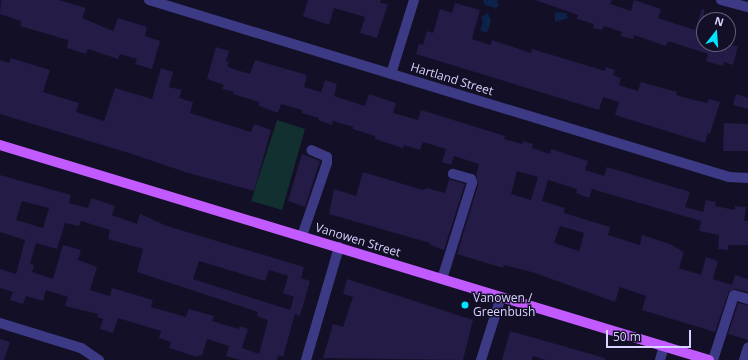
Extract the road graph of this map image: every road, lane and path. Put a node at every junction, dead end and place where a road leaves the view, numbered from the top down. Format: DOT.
graph roads {
  1 [pos="149,0"];
  2 [pos="414,0"];
  3 [pos="721,0"];
  4 [pos="748,7"];
  5 [pos="391,74"];
  6 [pos="0,145"];
  7 [pos="311,150"];
  8 [pos="453,174"];
  9 [pos="748,178"];
  10 [pos="302,236"];
  11 [pos="339,248"];
  12 [pos="442,279"];
  13 [pos="501,297"];
  14 [pos="748,299"];
  15 [pos="0,323"];
  16 [pos="664,346"];
  17 [pos="748,348"];
  18 [pos="99,360"];
  19 [pos="306,360"];
  20 [pos="481,360"];
  21 [pos="660,360"];
  22 [pos="709,360"];
  23 [pos="713,360"];
  24 [pos="744,360"];
  1 -- 5 [label="street, Hartland Street"];
  2 -- 5 [label="street"];
  3 -- 4 [label="street"];
  5 -- 9 [label="street, Hartland Street"];
  6 -- 10 [label="main road, Vanowen Street"];
  7 -- 10 [label="street"];
  8 -- 12 [label="street"];
  10 -- 11 [label="main road, Vanowen Street"];
  11 -- 12 [label="main road, Vanowen Street"];
  11 -- 19 [label="street"];
  12 -- 13 [label="main road, Vanowen Street"];
  13 -- 16 [label="main road, Vanowen Street"];
  13 -- 20 [label="street"];
  14 -- 23 [label="street"];
  15 -- 18 [label="street"];
  16 -- 21 [label="street"];
  16 -- 22 [label="main road, Vanowen Street"];
  17 -- 24 [label="street"];
}
